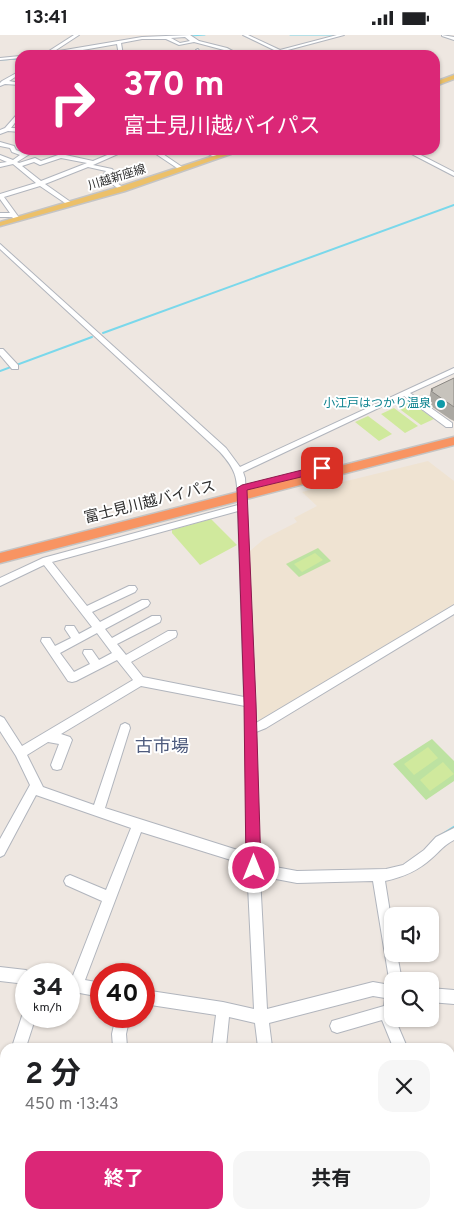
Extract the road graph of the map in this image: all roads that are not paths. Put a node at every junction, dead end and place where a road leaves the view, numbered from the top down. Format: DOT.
graph roads {
  1 [pos="77,35"];
  2 [pos="187,35"];
  3 [pos="244,35"];
  4 [pos="342,35"];
  5 [pos="444,35"];
  6 [pos="167,38"];
  7 [pos="454,39"];
  8 [pos="195,41"];
  9 [pos="119,42"];
  10 [pos="54,50"];
  11 [pos="74,50"];
  12 [pos="120,50"];
  13 [pos="229,50"];
  14 [pos="278,50"];
  15 [pos="284,50"];
  16 [pos="15,58"];
  17 [pos="0,59"];
  18 [pos="15,75"];
  19 [pos="454,77"];
  20 [pos="440,82"];
  21 [pos="2,83"];
  22 [pos="15,84"];
  23 [pos="15,119"];
  24 [pos="0,123"];
  25 [pos="8,127"];
  26 [pos="15,129"];
  27 [pos="0,132"];
  28 [pos="1,145"];
  29 [pos="15,151"];
  30 [pos="25,155"];
  31 [pos="113,155"];
  32 [pos="161,155"];
  33 [pos="215,155"];
  34 [pos="224,155"];
  35 [pos="416,155"];
  36 [pos="0,157"];
  37 [pos="218,157"];
  38 [pos="91,164"];
  39 [pos="0,165"];
  40 [pos="17,165"];
  41 [pos="182,169"];
  42 [pos="0,172"];
  43 [pos="454,174"];
  44 [pos="41,184"];
  45 [pos="122,189"];
  46 [pos="0,196"];
  47 [pos="70,203"];
  48 [pos="0,215"];
  49 [pos="15,217"];
  50 [pos="0,224"];
  51 [pos="0,246"];
  52 [pos="0,351"];
  53 [pos="15,367"];
  54 [pos="454,371"];
  55 [pos="406,394"];
  56 [pos="452,430"];
  57 [pos="454,441"];
  58 [pos="238,471"];
  59 [pos="242,497"];
  60 [pos="0,551"];
  61 [pos="0,558"];
  62 [pos="46,560"];
  63 [pos="0,582"];
  64 [pos="132,589"];
  65 [pos="145,603"];
  66 [pos="454,609"];
  67 [pos="86,611"];
  68 [pos="156,619"];
  69 [pos="99,628"];
  70 [pos="70,629"];
  71 [pos="172,634"];
  72 [pos="78,639"];
  73 [pos="46,641"];
  74 [pos="111,643"];
  75 [pos="54,651"];
  76 [pos="88,653"];
  77 [pos="122,657"];
  78 [pos="97,665"];
  79 [pos="140,681"];
  80 [pos="250,703"];
  81 [pos="0,721"];
  82 [pos="125,728"];
  83 [pos="251,729"];
  84 [pos="47,737"];
  85 [pos="20,753"];
  86 [pos="57,765"];
  87 [pos="39,791"];
  88 [pos="98,810"];
  89 [pos="138,825"];
  90 [pos="454,834"];
  91 [pos="0,851"];
  92 [pos="254,864"];
  93 [pos="378,875"];
  94 [pos="70,881"];
  95 [pos="110,898"];
  96 [pos="80,969"];
  97 [pos="394,972"];
  98 [pos="0,974"];
  99 [pos="15,976"];
  100 [pos="384,991"];
  101 [pos="439,996"];
  102 [pos="454,997"];
  103 [pos="155,999"];
  104 [pos="384,1008"];
  105 [pos="223,1009"];
  106 [pos="262,1018"];
  107 [pos="337,1027"];
  108 [pos="391,1027"];
  109 [pos="25,1028"];
  110 [pos="120,1028"];
  111 [pos="20,1043"];
  112 [pos="120,1043"];
  113 [pos="219,1043"];
  114 [pos="265,1043"];
  115 [pos="398,1043"];
  1 -- 10 [label="street"];
  2 -- 6 [label="street"];
  2 -- 8 [label="street"];
  3 -- 14 [label="street"];
  4 -- 15 [label="street"];
  5 -- 7 [label="street"];
  6 -- 8 [label="street"];
  6 -- 9 [label="street"];
  8 -- 13 [label="street"];
  9 -- 11 [label="street"];
  9 -- 12 [label="street"];
  16 -- 17 [label="street"];
  18 -- 21 [label="street"];
  19 -- 20 [label="main road"];
  21 -- 22 [label="street"];
  23 -- 25 [label="street"];
  24 -- 25 [label="street"];
  25 -- 26 [label="street"];
  25 -- 27 [label="street"];
  28 -- 29 [label="street"];
  30 -- 40 [label="street"];
  31 -- 38 [label="street"];
  32 -- 41 [label="street"];
  33 -- 37 [label="street"];
  34 -- 37 [label="main road, 川越新座線"];
  35 -- 43 [label="street"];
  36 -- 40 [label="street"];
  37 -- 41 [label="main road, 川越新座線"];
  38 -- 40 [label="street"];
  38 -- 44 [label="street"];
  38 -- 45 [label="street"];
  39 -- 40 [label="street"];
  40 -- 42 [label="street"];
  40 -- 44 [label="street"];
  41 -- 45 [label="main road, 川越新座線"];
  44 -- 46 [label="street"];
  44 -- 47 [label="street"];
  45 -- 47 [label="main road, 川越新座線"];
  46 -- 49 [label="street"];
  47 -- 49 [label="main road, 川越新座線"];
  48 -- 49 [label="street"];
  49 -- 50 [label="main road, 川越新座線"];
  51 -- 58 [label="street"];
  52 -- 53 [label="street"];
  54 -- 55 [label="street"];
  55 -- 56 [label="street"];
  55 -- 58 [label="street"];
  56 -- 59 [label="highway, 富士見川越バイパス"];
  57 -- 59 [label="highway, 富士見川越バイパス"];
  58 -- 59 [label="street"];
  59 -- 60 [label="highway, 富士見川越バイパス"];
  59 -- 61 [label="highway, 富士見川越バイパス"];
  59 -- 62 [label="street"];
  59 -- 80 [label="street"];
  62 -- 63 [label="street"];
  62 -- 67 [label="street"];
  64 -- 67 [label="street"];
  65 -- 69 [label="street"];
  66 -- 83 [label="street"];
  67 -- 69 [label="street"];
  68 -- 74 [label="street"];
  69 -- 72 [label="street"];
  69 -- 74 [label="street"];
  70 -- 72 [label="street"];
  71 -- 77 [label="street"];
  72 -- 75 [label="street"];
  73 -- 75 [label="street"];
  74 -- 77 [label="street"];
  75 -- 78 [label="street"];
  76 -- 78 [label="street"];
  77 -- 78 [label="street"];
  77 -- 79 [label="street"];
  79 -- 80 [label="street"];
  79 -- 84 [label="street"];
  80 -- 83 [label="street"];
  81 -- 85 [label="street"];
  82 -- 88 [label="street"];
  83 -- 92 [label="street"];
  84 -- 85 [label="street"];
  84 -- 86 [label="street"];
  85 -- 87 [label="street"];
  87 -- 88 [label="street"];
  87 -- 91 [label="street"];
  88 -- 89 [label="street"];
  89 -- 92 [label="street"];
  89 -- 95 [label="street"];
  90 -- 93 [label="street"];
  92 -- 93 [label="street"];
  92 -- 106 [label="street"];
  93 -- 97 [label="street"];
  94 -- 95 [label="street"];
  95 -- 96 [label="street"];
  98 -- 99 [label="street"];
  100 -- 106 [label="street"];
  101 -- 102 [label="street"];
  103 -- 105 [label="street"];
  104 -- 107 [label="street"];
  105 -- 106 [label="street"];
  105 -- 113 [label="street"];
  106 -- 114 [label="street"];
  108 -- 115 [label="street"];
  109 -- 111 [label="street"];
  110 -- 112 [label="street"];
}
